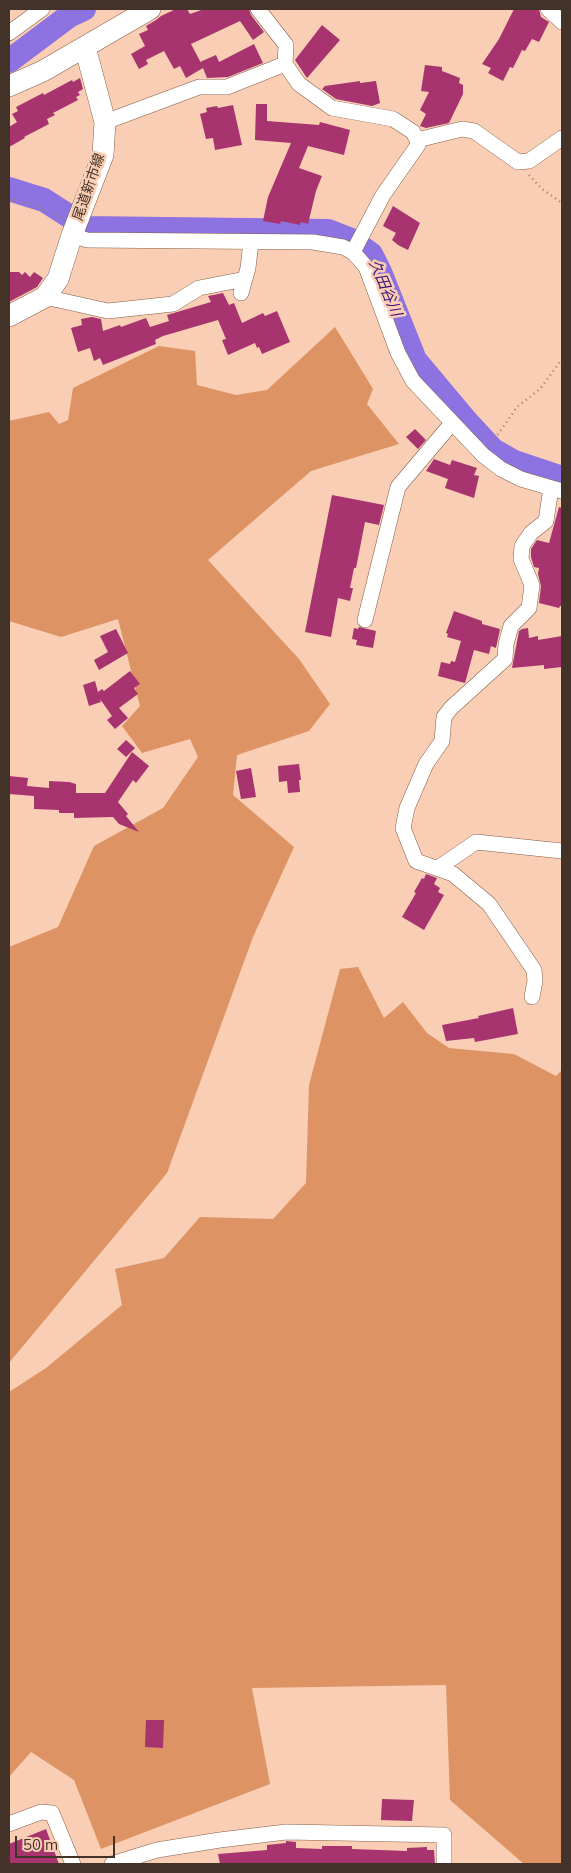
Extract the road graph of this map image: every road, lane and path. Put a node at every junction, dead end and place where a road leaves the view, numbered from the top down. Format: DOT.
graph roads {
  1 [pos="42,9"];
  2 [pos="150,9"];
  3 [pos="258,9"];
  4 [pos="548,9"];
  5 [pos="562,22"];
  6 [pos="9,33"];
  7 [pos="85,47"];
  8 [pos="285,64"];
  9 [pos="9,86"];
  10 [pos="105,122"];
  11 [pos="562,138"];
  12 [pos="417,140"];
  13 [pos="518,162"];
  14 [pos="9,199"];
  15 [pos="562,203"];
  16 [pos="72,235"];
  17 [pos="251,242"];
  18 [pos="353,252"];
  19 [pos="45,297"];
  20 [pos="9,316"];
  21 [pos="562,359"];
  22 [pos="452,423"];
  23 [pos="484,455"];
  24 [pos="557,489"];
  25 [pos="365,620"];
  26 [pos="562,851"];
  27 [pos="438,868"];
  28 [pos="532,996"];
  29 [pos="9,1824"];
  30 [pos="73,1864"];
  31 [pos="112,1864"];
  32 [pos="444,1864"];
  1 -- 6 [label="street"];
  2 -- 7 [label="main road"];
  3 -- 8 [label="street"];
  4 -- 5 [label="street"];
  7 -- 9 [label="main road"];
  7 -- 10 [label="main road, 尾道新市線"];
  8 -- 10 [label="street"];
  8 -- 12 [label="street"];
  10 -- 16 [label="main road, 尾道新市線"];
  11 -- 13 [label="street"];
  12 -- 13 [label="street"];
  12 -- 18 [label="street"];
  13 -- 15 [label="path"];
  14 -- 16 [label="path"];
  16 -- 17 [label="street"];
  16 -- 19 [label="main road, 尾道新市線"];
  17 -- 18 [label="street"];
  17 -- 19 [label="street"];
  18 -- 22 [label="street"];
  19 -- 20 [label="main road, 尾道新市線"];
  21 -- 23 [label="path"];
  22 -- 23 [label="street"];
  22 -- 25 [label="street"];
  23 -- 24 [label="street"];
  24 -- 27 [label="street"];
  26 -- 27 [label="street"];
  27 -- 28 [label="street"];
  29 -- 30 [label="street"];
  31 -- 32 [label="street"];
}
